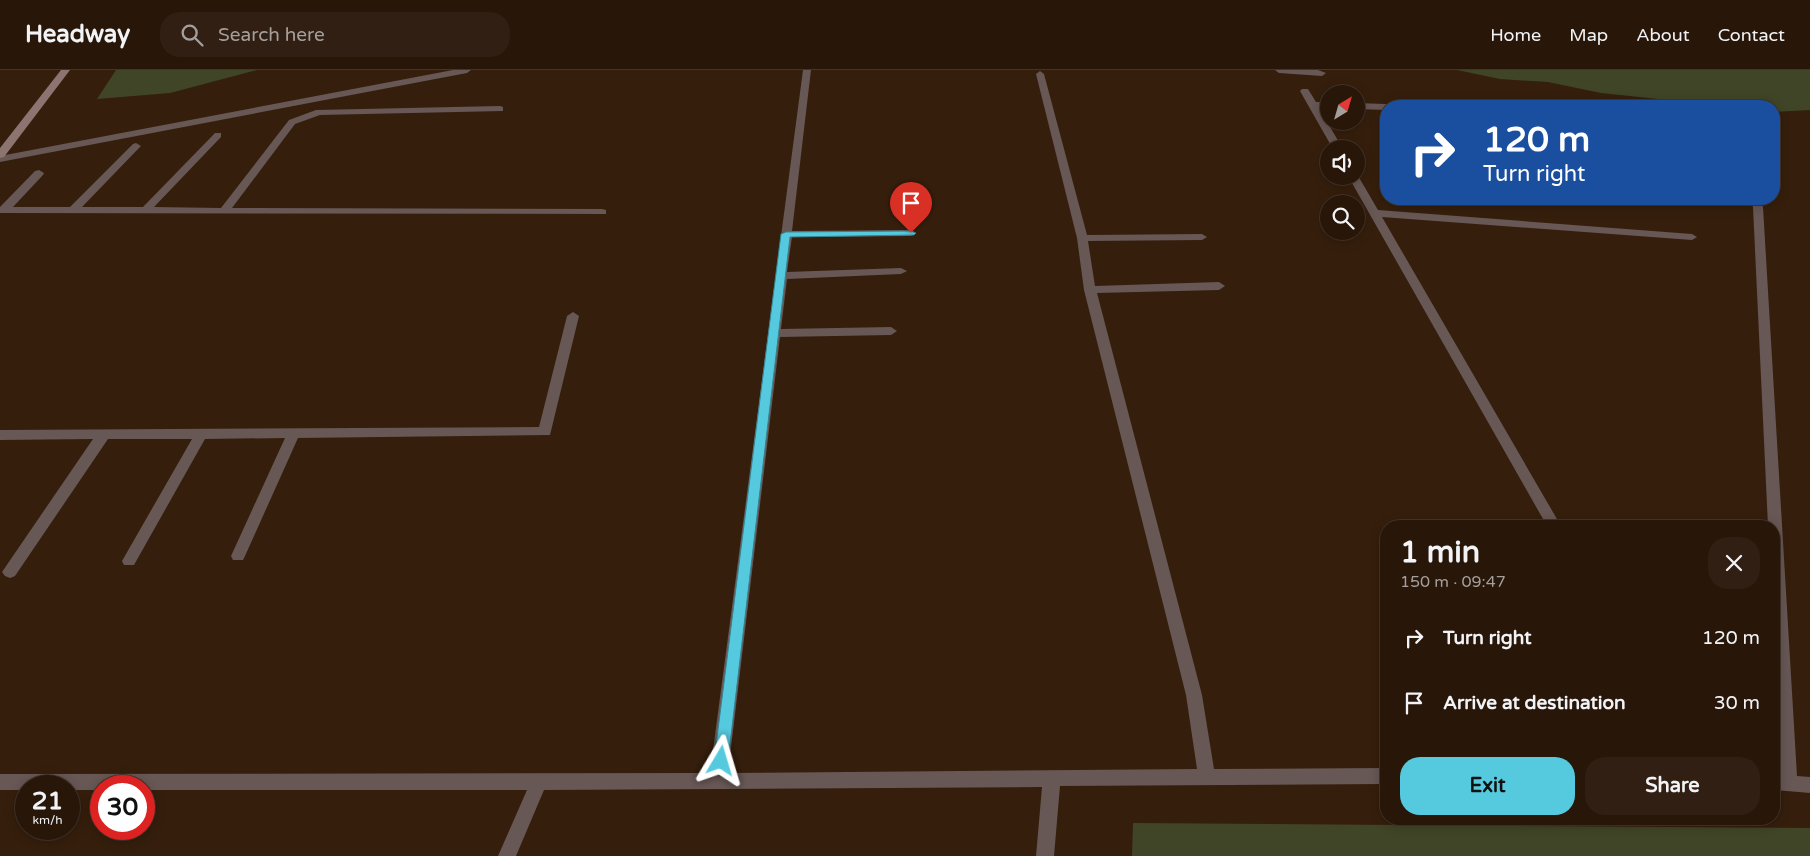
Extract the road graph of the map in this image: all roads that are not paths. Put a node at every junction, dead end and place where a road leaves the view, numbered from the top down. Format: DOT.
graph roads {
  1 [pos="66,70"];
  2 [pos="467,70"];
  3 [pos="807,70"];
  4 [pos="1279,70"];
  5 [pos="1322,73"];
  6 [pos="1040,74"];
  7 [pos="1305,91"];
  8 [pos="1313,104"];
  9 [pos="1320,104"];
  10 [pos="1365,106"];
  11 [pos="1380,106"];
  12 [pos="500,109"];
  13 [pos="218,135"];
  14 [pos="1333,140"];
  15 [pos="136,146"];
  16 [pos="0,155"];
  17 [pos="0,159"];
  18 [pos="39,173"];
  19 [pos="1359,185"];
  20 [pos="1757,205"];
  21 [pos="2,210"];
  22 [pos="73,210"];
  23 [pos="146,210"];
  24 [pos="225,210"];
  25 [pos="602,212"];
  26 [pos="1374,213"];
  27 [pos="911,233"];
  28 [pos="786,234"];
  29 [pos="1202,237"];
  30 [pos="1692,237"];
  31 [pos="1082,238"];
  32 [pos="901,272"];
  33 [pos="781,276"];
  34 [pos="1220,286"];
  35 [pos="1090,290"];
  36 [pos="573,316"];
  37 [pos="891,331"];
  38 [pos="774,333"];
  39 [pos="294,433"];
  40 [pos="104,434"];
  41 [pos="201,434"];
  42 [pos="1,436"];
  43 [pos="1551,520"];
  44 [pos="1770,520"];
  45 [pos="238,556"];
  46 [pos="129,561"];
  47 [pos="10,572"];
  48 [pos="1780,757"];
  49 [pos="1380,776"];
  50 [pos="1207,777"];
  51 [pos="1052,778"];
  52 [pos="718,781"];
  53 [pos="0,782"];
  54 [pos="539,782"];
  55 [pos="1781,782"];
  56 [pos="1810,784"];
  57 [pos="507,856"];
  58 [pos="1045,856"];
  1 -- 16 [label="main road"];
  2 -- 17 [label="street"];
  3 -- 28 [label="street"];
  4 -- 5 [label="street"];
  6 -- 31 [label="street"];
  7 -- 8 [label="street"];
  8 -- 9 [label="street"];
  8 -- 14 [label="street"];
  10 -- 11 [label="street"];
  12 -- 24 [label="street"];
  13 -- 23 [label="street"];
  15 -- 22 [label="street"];
  18 -- 21 [label="street"];
  19 -- 26 [label="street"];
  20 -- 44 [label="street"];
  21 -- 22 [label="street"];
  22 -- 23 [label="street"];
  23 -- 24 [label="street"];
  24 -- 25 [label="street"];
  26 -- 30 [label="street"];
  26 -- 43 [label="street"];
  27 -- 28 [label="street"];
  28 -- 33 [label="street"];
  29 -- 31 [label="street"];
  31 -- 35 [label="street"];
  32 -- 33 [label="street"];
  33 -- 38 [label="street"];
  34 -- 35 [label="street"];
  35 -- 50 [label="street"];
  36 -- 39 [label="street"];
  37 -- 38 [label="street"];
  38 -- 52 [label="street"];
  39 -- 41 [label="street"];
  39 -- 45 [label="street"];
  40 -- 41 [label="street"];
  40 -- 42 [label="street"];
  40 -- 47 [label="street"];
  41 -- 46 [label="street"];
  48 -- 55 [label="street"];
  49 -- 50 [label="street"];
  50 -- 51 [label="street"];
  51 -- 52 [label="street"];
  51 -- 58 [label="street"];
  52 -- 54 [label="street"];
  53 -- 54 [label="street"];
  54 -- 57 [label="street"];
  55 -- 56 [label="street"];
}
